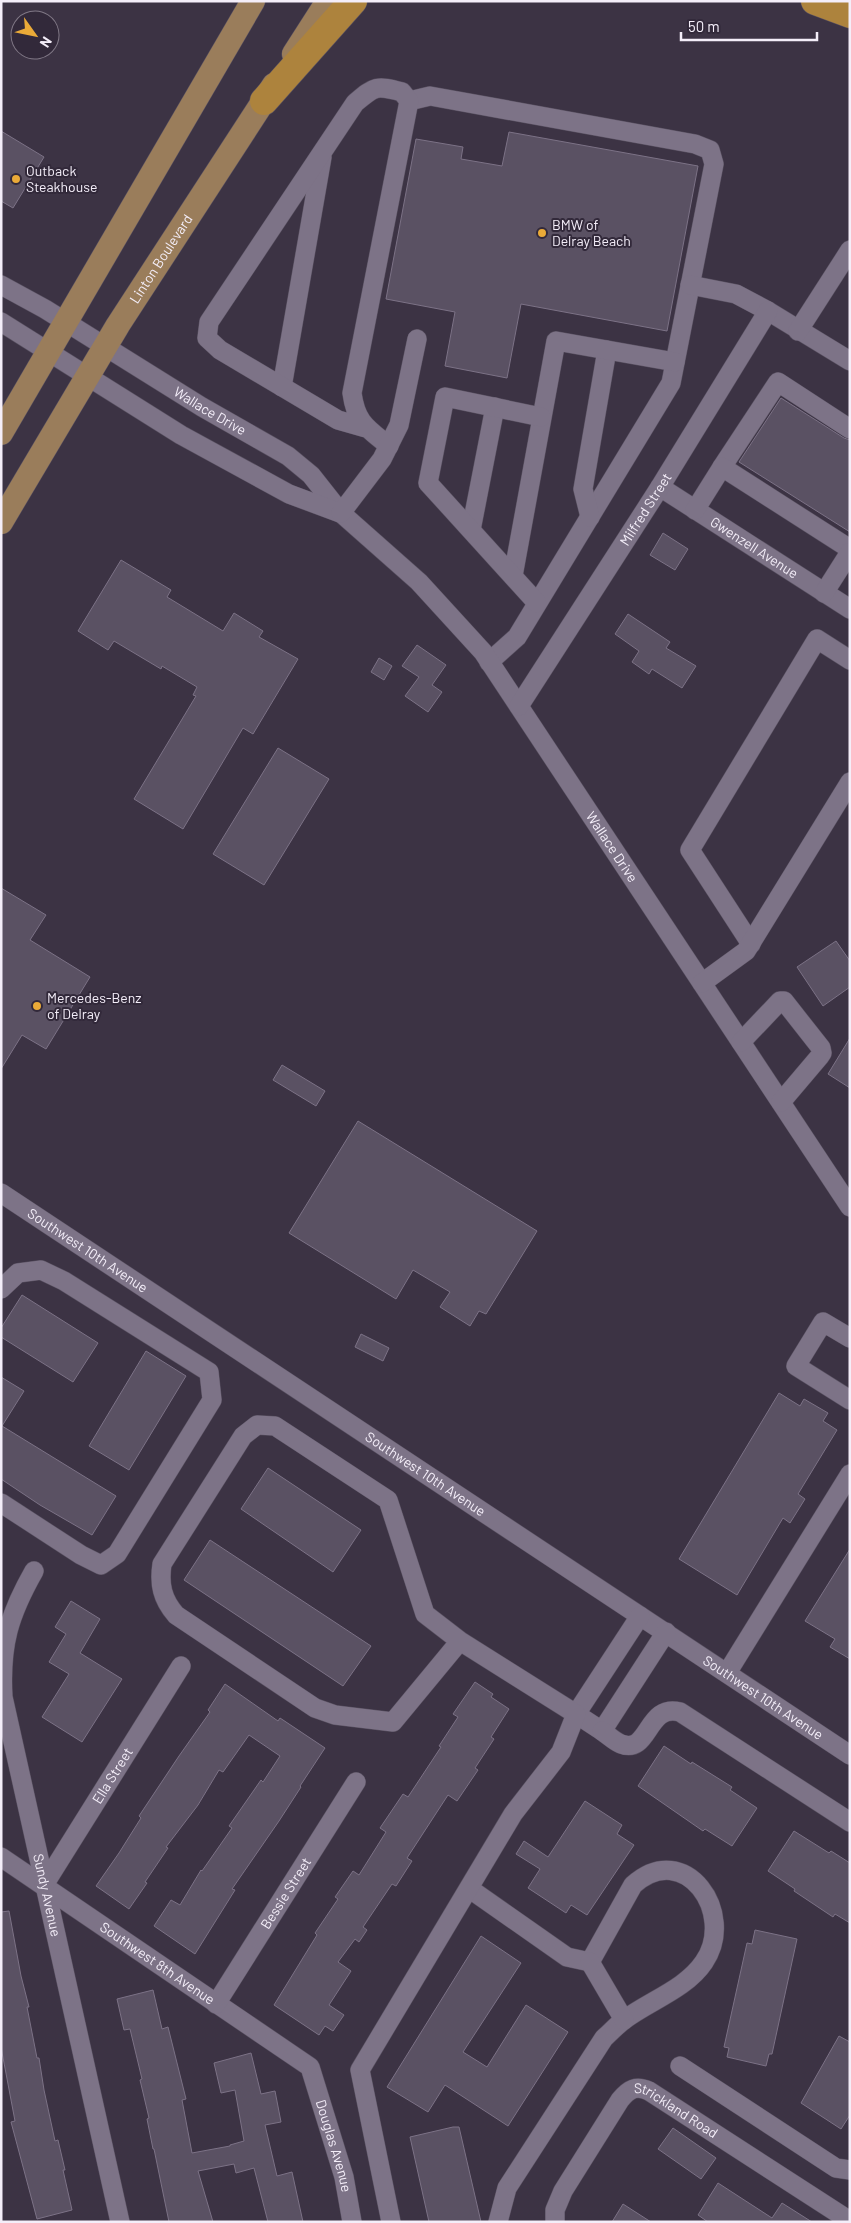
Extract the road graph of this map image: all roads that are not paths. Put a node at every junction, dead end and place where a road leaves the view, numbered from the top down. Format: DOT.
graph roads {
  1 [pos="253,1"];
  2 [pos="328,1"];
  3 [pos="353,1"];
  4 [pos="814,1"];
  5 [pos="850,14"];
  6 [pos="264,101"];
  7 [pos="409,101"];
  8 [pos="324,150"];
  9 [pos="850,250"];
  10 [pos="1,285"];
  11 [pos="690,285"];
  12 [pos="768,311"];
  13 [pos="1,322"];
  14 [pos="66,322"];
  15 [pos="798,331"];
  16 [pos="417,339"];
  17 [pos="106,347"];
  18 [pos="607,350"];
  19 [pos="50,351"];
  20 [pos="850,361"];
  21 [pos="675,362"];
  22 [pos="89,375"];
  23 [pos="282,387"];
  24 [pos="495,407"];
  25 [pos="542,417"];
  26 [pos="366,428"];
  27 [pos="850,429"];
  28 [pos="1,433"];
  29 [pos="388,446"];
  30 [pos="722,467"];
  31 [pos="660,487"];
  32 [pos="695,510"];
  33 [pos="341,513"];
  34 [pos="590,518"];
  35 [pos="1,522"];
  36 [pos="472,530"];
  37 [pos="850,551"];
  38 [pos="513,576"];
  39 [pos="824,593"];
  40 [pos="537,603"];
  41 [pos="850,609"];
  42 [pos="850,660"];
  43 [pos="489,662"];
  44 [pos="519,706"];
  45 [pos="850,782"];
  46 [pos="750,944"];
  47 [pos="702,983"];
  48 [pos="741,1042"];
  49 [pos="780,1102"];
  50 [pos="2,1196"];
  51 [pos="850,1207"];
  52 [pos="1,1289"];
  53 [pos="850,1338"];
  54 [pos="850,1400"];
  55 [pos="850,1474"];
  56 [pos="1,1503"];
  57 [pos="34,1571"];
  58 [pos="640,1616"];
  59 [pos="666,1632"];
  60 [pos="460,1641"];
  61 [pos="181,1666"];
  62 [pos="727,1673"];
  63 [pos="576,1714"];
  64 [pos="602,1730"];
  65 [pos="850,1755"];
  66 [pos="356,1782"];
  67 [pos="850,1822"];
  68 [pos="1,1857"];
  69 [pos="44,1885"];
  70 [pos="470,1889"];
  71 [pos="590,1962"];
  72 [pos="216,2004"];
  73 [pos="624,2020"];
  74 [pos="680,2066"];
  75 [pos="311,2071"];
  76 [pos="850,2170"];
  77 [pos="850,2221"];
  78 [pos="120,2222"];
  79 [pos="352,2222"];
  80 [pos="391,2222"];
  81 [pos="498,2222"];
  82 [pos="555,2222"];
  1 -- 14 [label="main road"];
  2 -- 6 [label="main road, Linton Boulevard"];
  3 -- 6 [label="highway"];
  4 -- 5 [label="highway"];
  6 -- 17 [label="main road, Linton Boulevard"];
  7 -- 8 [label="street"];
  7 -- 11 [label="street"];
  7 -- 26 [label="street"];
  8 -- 23 [label="street"];
  8 -- 23 [label="street"];
  9 -- 15 [label="street"];
  10 -- 14 [label="street, Wallace Drive"];
  11 -- 12 [label="street"];
  11 -- 21 [label="street"];
  12 -- 15 [label="street"];
  12 -- 31 [label="street, Milfred Street"];
  13 -- 19 [label="street, Wallace Drive"];
  14 -- 17 [label="street, Wallace Drive"];
  14 -- 19 [label="main road"];
  15 -- 20 [label="street"];
  16 -- 29 [label="street"];
  17 -- 22 [label="main road, Linton Boulevard"];
  17 -- 33 [label="street, Wallace Drive"];
  18 -- 21 [label="street"];
  18 -- 25 [label="street"];
  18 -- 34 [label="street"];
  19 -- 22 [label="street, Wallace Drive"];
  19 -- 28 [label="main road"];
  21 -- 34 [label="street"];
  22 -- 33 [label="street, Wallace Drive"];
  22 -- 35 [label="main road, Linton Boulevard"];
  23 -- 26 [label="street"];
  24 -- 25 [label="street"];
  24 -- 36 [label="street"];
  24 -- 36 [label="street"];
  25 -- 38 [label="street"];
  26 -- 29 [label="street"];
  27 -- 30 [label="street"];
  29 -- 33 [label="street"];
  30 -- 32 [label="street"];
  30 -- 37 [label="street"];
  31 -- 32 [label="street, Gwenzell Avenue"];
  31 -- 44 [label="street, Milfred Street"];
  32 -- 39 [label="street, Gwenzell Avenue"];
  33 -- 43 [label="street, Wallace Drive"];
  34 -- 40 [label="street"];
  36 -- 38 [label="street"];
  37 -- 39 [label="street"];
  38 -- 40 [label="street"];
  39 -- 41 [label="street, Gwenzell Avenue"];
  40 -- 43 [label="street"];
  42 -- 46 [label="street"];
  43 -- 44 [label="street, Wallace Drive"];
  44 -- 47 [label="street, Wallace Drive"];
  45 -- 46 [label="street"];
  46 -- 47 [label="street"];
  47 -- 48 [label="street, Wallace Drive"];
  48 -- 49 [label="street, Wallace Drive"];
  48 -- 49 [label="street"];
  49 -- 51 [label="street, Wallace Drive"];
  50 -- 58 [label="street, Southwest 10th Avenue"];
  52 -- 56 [label="street"];
  53 -- 54 [label="street"];
  55 -- 62 [label="street"];
  57 -- 69 [label="street, Sundy Avenue"];
  58 -- 59 [label="street, Southwest 10th Avenue"];
  58 -- 63 [label="street"];
  59 -- 62 [label="street, Southwest 10th Avenue"];
  59 -- 64 [label="street"];
  60 -- 60 [label="street"];
  60 -- 63 [label="street"];
  61 -- 69 [label="street, Ella Street"];
  62 -- 65 [label="street, Southwest 10th Avenue"];
  63 -- 64 [label="street"];
  63 -- 70 [label="street"];
  64 -- 67 [label="street"];
  66 -- 72 [label="street, Bessie Street"];
  68 -- 69 [label="street, Southwest 8th Avenue"];
  69 -- 72 [label="street, Southwest 8th Avenue"];
  69 -- 78 [label="street, Sundy Avenue"];
  70 -- 71 [label="street"];
  70 -- 80 [label="street"];
  71 -- 73 [label="street"];
  71 -- 73 [label="street"];
  72 -- 75 [label="street, Southwest 8th Avenue"];
  73 -- 81 [label="street"];
  74 -- 76 [label="street"];
  75 -- 79 [label="street, Douglas Avenue"];
  77 -- 82 [label="street, Strickland Road"];
}
